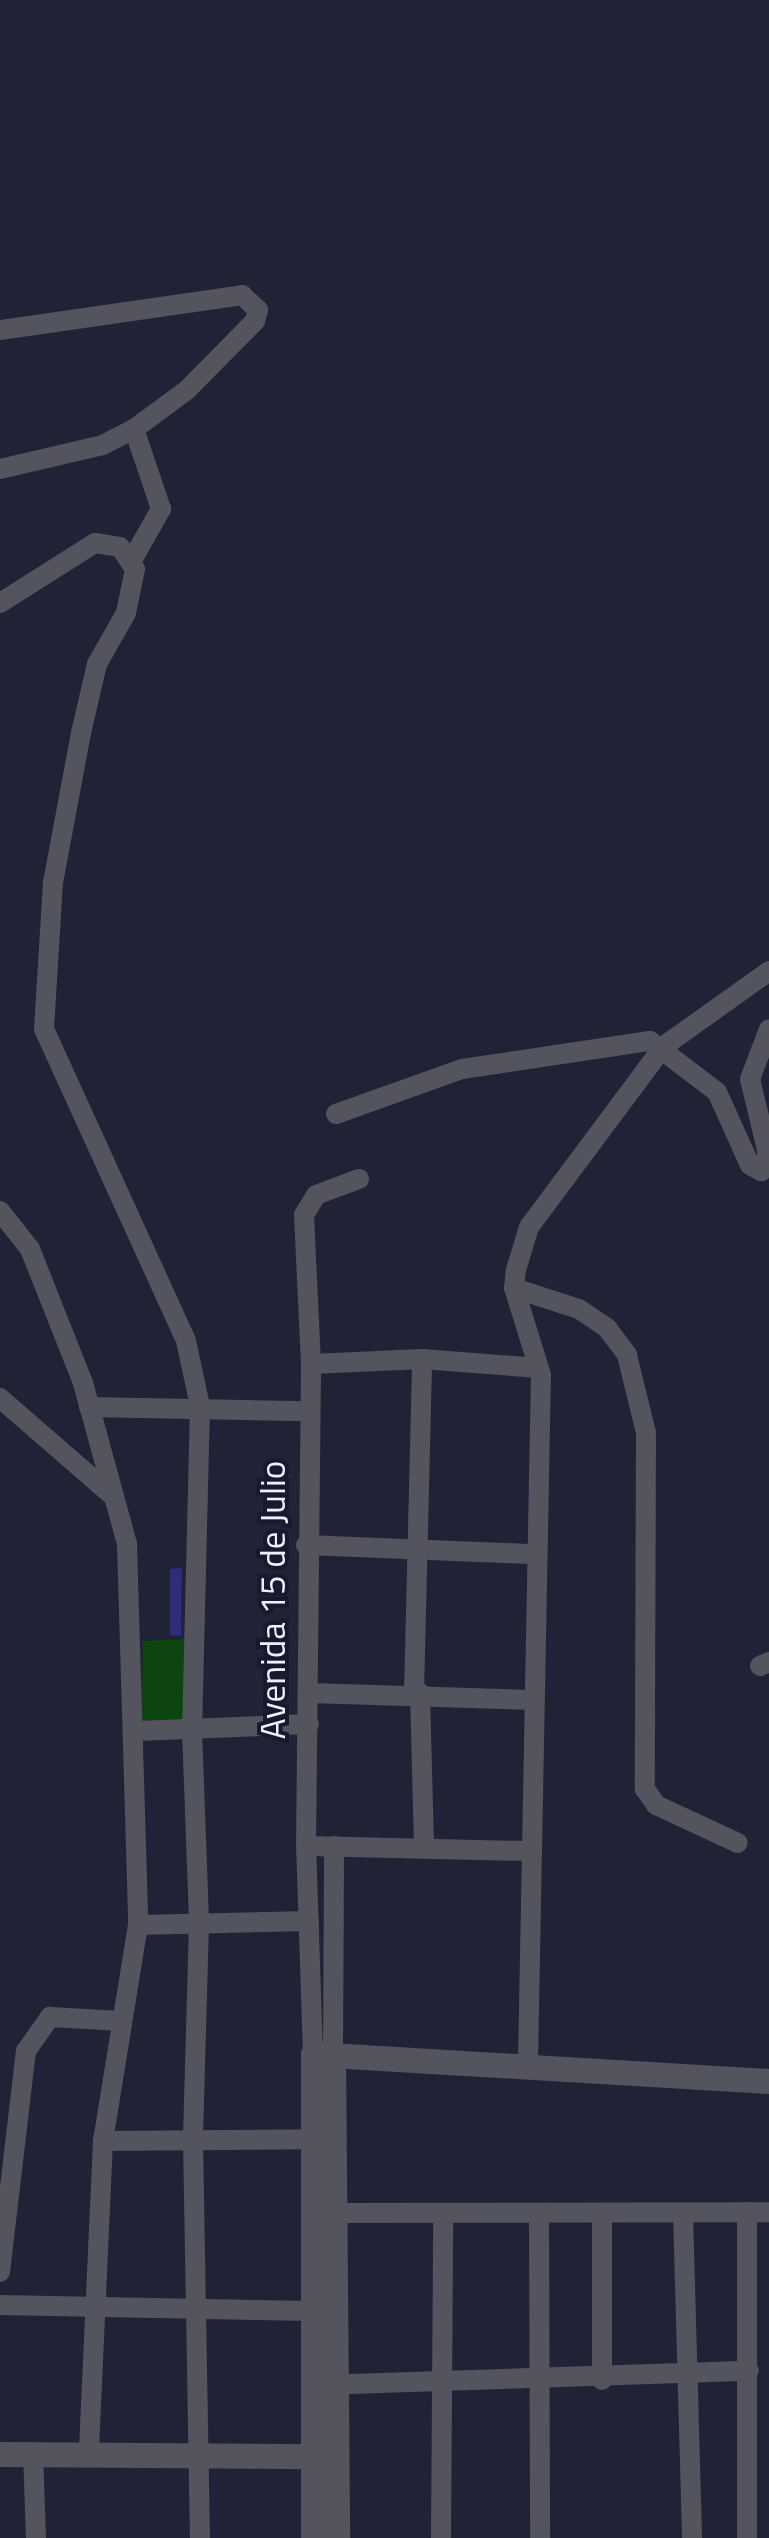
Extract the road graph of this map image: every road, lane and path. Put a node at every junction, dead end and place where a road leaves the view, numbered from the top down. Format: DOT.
graph roads {
  1 [pos="0,330"];
  2 [pos="134,428"];
  3 [pos="0,469"];
  4 [pos="132,560"];
  5 [pos="0,603"];
  6 [pos="769,971"];
  7 [pos="769,1029"];
  8 [pos="664,1046"];
  9 [pos="336,1114"];
  10 [pos="359,1179"];
  11 [pos="0,1211"];
  12 [pos="514,1288"];
  13 [pos="422,1359"];
  14 [pos="311,1364"];
  15 [pos="539,1368"];
  16 [pos="0,1398"];
  17 [pos="200,1406"];
  18 [pos="90,1407"];
  19 [pos="306,1410"];
  20 [pos="115,1498"];
  21 [pos="306,1545"];
  22 [pos="418,1546"];
  23 [pos="534,1554"];
  24 [pos="310,1693"];
  25 [pos="417,1693"];
  26 [pos="533,1700"];
  27 [pos="309,1724"];
  28 [pos="192,1730"];
  29 [pos="137,1732"];
  30 [pos="738,1843"];
  31 [pos="306,1846"];
  32 [pos="334,1846"];
  33 [pos="424,1846"];
  34 [pos="532,1851"];
  35 [pos="309,1921"];
  36 [pos="200,1924"];
  37 [pos="138,1925"];
  38 [pos="121,2021"];
  39 [pos="323,2055"];
  40 [pos="528,2062"];
  41 [pos="769,2081"];
  42 [pos="313,2139"];
  43 [pos="193,2140"];
  44 [pos="104,2141"];
  45 [pos="747,2212"];
  46 [pos="769,2212"];
  47 [pos="324,2213"];
  48 [pos="683,2213"];
  49 [pos="444,2214"];
  50 [pos="602,2214"];
  51 [pos="539,2215"];
  52 [pos="0,2272"];
  53 [pos="0,2304"];
  54 [pos="98,2306"];
  55 [pos="200,2309"];
  56 [pos="314,2311"];
  57 [pos="749,2371"];
  58 [pos="691,2376"];
  59 [pos="602,2380"];
  60 [pos="539,2381"];
  61 [pos="438,2383"];
  62 [pos="322,2385"];
  63 [pos="89,2450"];
  64 [pos="34,2452"];
  65 [pos="199,2453"];
  66 [pos="0,2454"];
  67 [pos="312,2456"];
  68 [pos="36,2538"];
  69 [pos="200,2538"];
  70 [pos="313,2538"];
  71 [pos="338,2538"];
  72 [pos="441,2538"];
  73 [pos="540,2538"];
  74 [pos="692,2538"];
  75 [pos="747,2538"];
  1 -- 2 [label="street"];
  2 -- 3 [label="street"];
  2 -- 4 [label="street"];
  4 -- 5 [label="street"];
  4 -- 17 [label="street"];
  6 -- 8 [label="street"];
  7 -- 8 [label="street"];
  8 -- 9 [label="street"];
  8 -- 12 [label="street"];
  10 -- 14 [label="street, Avenida 15 de Julio"];
  11 -- 18 [label="street"];
  12 -- 15 [label="street"];
  12 -- 30 [label="street"];
  13 -- 14 [label="street"];
  13 -- 15 [label="street"];
  13 -- 22 [label="street"];
  14 -- 19 [label="street, Avenida 15 de Julio"];
  15 -- 23 [label="street"];
  16 -- 20 [label="street"];
  17 -- 18 [label="street"];
  17 -- 19 [label="street"];
  17 -- 28 [label="street"];
  18 -- 20 [label="street"];
  19 -- 21 [label="street, Avenida 15 de Julio"];
  20 -- 29 [label="street"];
  21 -- 22 [label="street"];
  21 -- 24 [label="street, Avenida 15 de Julio"];
  22 -- 23 [label="street"];
  22 -- 25 [label="street"];
  23 -- 26 [label="street"];
  24 -- 25 [label="street"];
  24 -- 27 [label="street, Avenida 15 de Julio"];
  25 -- 26 [label="street"];
  25 -- 33 [label="street"];
  26 -- 34 [label="street"];
  27 -- 28 [label="street"];
  27 -- 31 [label="street, Avenida 15 de Julio"];
  28 -- 29 [label="street"];
  28 -- 36 [label="street"];
  29 -- 37 [label="street"];
  31 -- 32 [label="street"];
  31 -- 35 [label="street, Avenida 15 de Julio"];
  32 -- 33 [label="street"];
  32 -- 39 [label="street, Avenida 15 de Julio"];
  33 -- 34 [label="street"];
  34 -- 40 [label="street"];
  35 -- 36 [label="street"];
  35 -- 39 [label="street, Avenida 15 de Julio"];
  36 -- 37 [label="street"];
  36 -- 43 [label="street"];
  37 -- 38 [label="street"];
  38 -- 44 [label="street"];
  38 -- 52 [label="street"];
  39 -- 40 [label="street"];
  39 -- 42 [label="street, Avenida 15 de Julio"];
  39 -- 47 [label="street, Avenida 15 de Julio"];
  40 -- 41 [label="street"];
  42 -- 43 [label="street"];
  42 -- 47 [label="street, Avenida 15 de Julio"];
  43 -- 44 [label="street"];
  43 -- 55 [label="street"];
  44 -- 54 [label="street"];
  45 -- 46 [label="street"];
  45 -- 48 [label="street"];
  45 -- 57 [label="street"];
  47 -- 49 [label="street"];
  47 -- 56 [label="street, Avenida 15 de Julio"];
  47 -- 62 [label="street, Avenida 15 de Julio"];
  48 -- 50 [label="street"];
  48 -- 58 [label="street"];
  49 -- 51 [label="street"];
  49 -- 61 [label="street"];
  50 -- 51 [label="street"];
  50 -- 59 [label="street"];
  51 -- 60 [label="street"];
  53 -- 54 [label="street"];
  54 -- 55 [label="street"];
  54 -- 63 [label="street"];
  55 -- 56 [label="street"];
  55 -- 65 [label="street"];
  56 -- 62 [label="street, Avenida 15 de Julio"];
  57 -- 58 [label="street"];
  57 -- 75 [label="street"];
  58 -- 59 [label="street"];
  58 -- 74 [label="street"];
  59 -- 60 [label="street"];
  60 -- 61 [label="street"];
  60 -- 73 [label="street"];
  61 -- 62 [label="street"];
  61 -- 72 [label="street"];
  62 -- 67 [label="street, Avenida 15 de Julio"];
  62 -- 71 [label="street, Avenida 15 de Julio"];
  63 -- 64 [label="street"];
  63 -- 65 [label="street"];
  64 -- 66 [label="street"];
  64 -- 68 [label="street"];
  65 -- 67 [label="street"];
  65 -- 69 [label="street"];
  67 -- 70 [label="street, Avenida 15 de Julio"];
}
